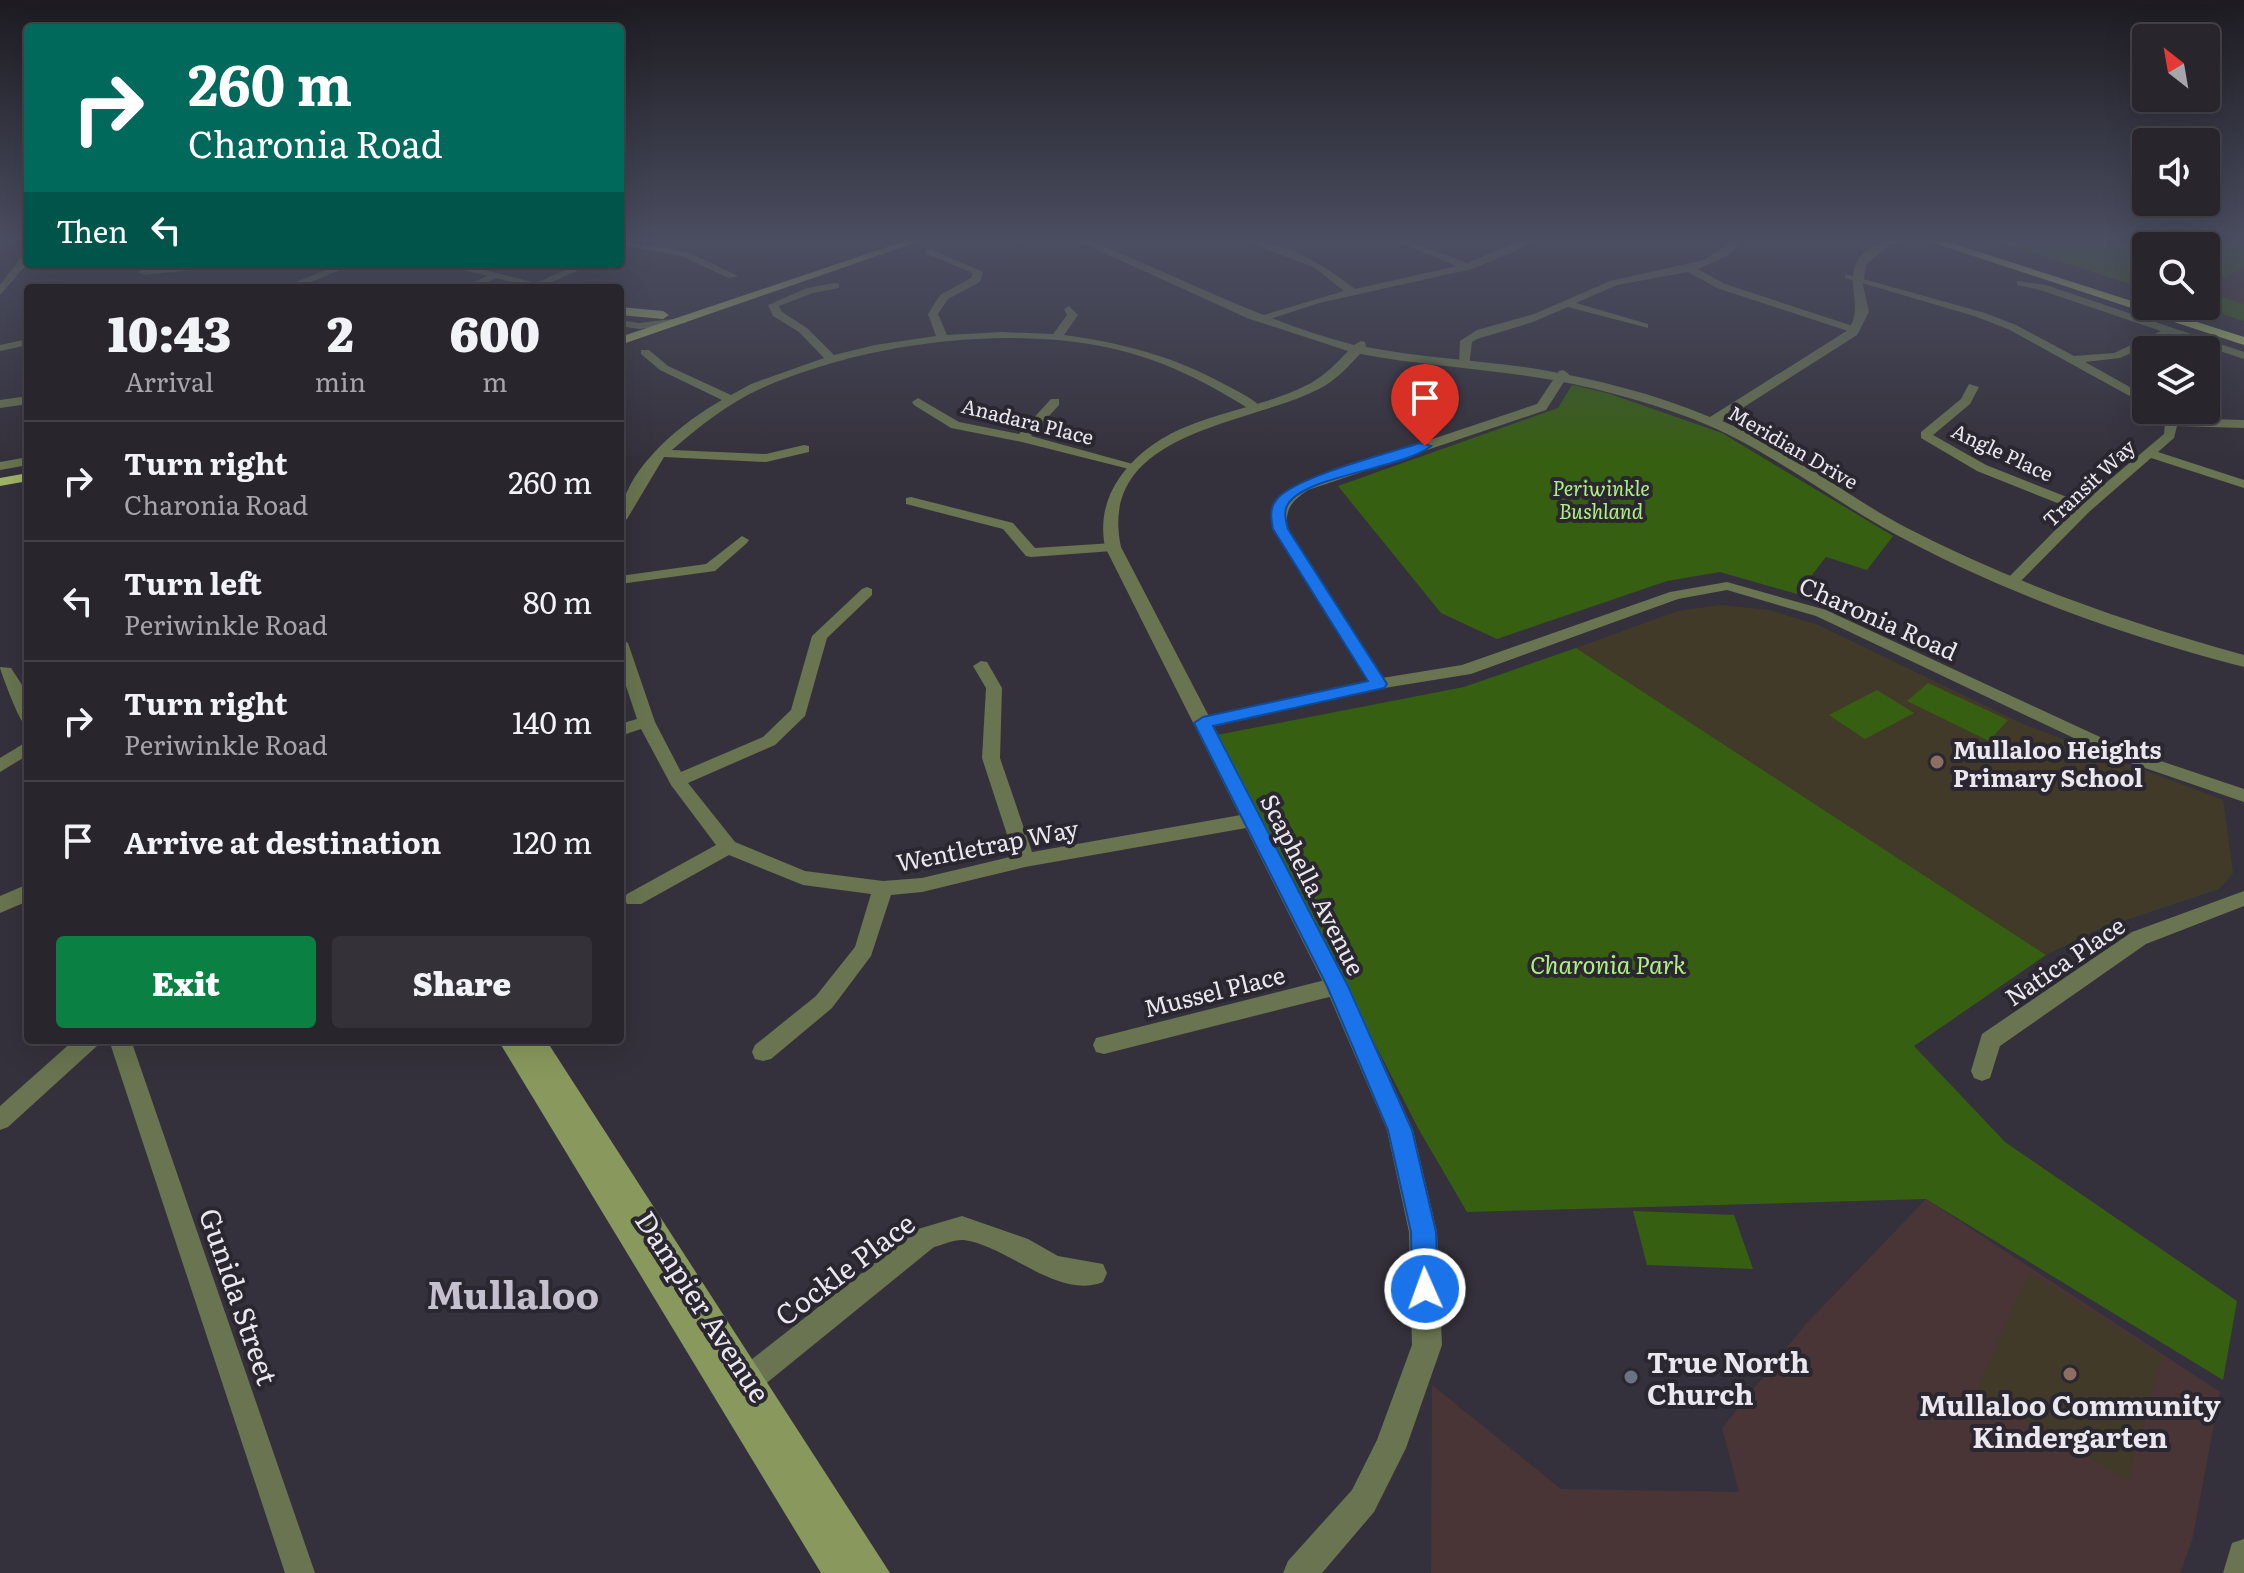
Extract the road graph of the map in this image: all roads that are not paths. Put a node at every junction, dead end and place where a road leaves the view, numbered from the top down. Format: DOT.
graph roads {
  1 [pos="650,314"];
  2 [pos="701,314"];
  3 [pos="778,314"];
  4 [pos="933,314"];
  5 [pos="1073,314"];
  6 [pos="1256,314"];
  7 [pos="1256,314"];
  8 [pos="1272,314"];
  9 [pos="1542,314"];
  10 [pos="1604,314"];
  11 [pos="1806,314"];
  12 [pos="1860,314"];
  13 [pos="1979,314"];
  14 [pos="2119,314"];
  15 [pos="2164,314"];
  16 [pos="663,315"];
  17 [pos="1264,318"];
  18 [pos="2211,320"];
  19 [pos="1644,326"];
  20 [pos="1850,329"];
  21 [pos="2171,331"];
  22 [pos="2244,331"];
  23 [pos="624,332"];
  24 [pos="624,332"];
  25 [pos="1056,338"];
  26 [pos="943,340"];
  27 [pos="2244,341"];
  28 [pos="24,343"];
  29 [pos="1359,347"];
  30 [pos="0,348"];
  31 [pos="645,352"];
  32 [pos="2244,356"];
  33 [pos="831,358"];
  34 [pos="2072,360"];
  35 [pos="1464,362"];
  36 [pos="1562,376"];
  37 [pos="1973,387"];
  38 [pos="2132,393"];
  39 [pos="730,399"];
  40 [pos="24,401"];
  41 [pos="918,402"];
  42 [pos="1055,402"];
  43 [pos="0,404"];
  44 [pos="1255,407"];
  45 [pos="1708,418"];
  46 [pos="2220,423"];
  47 [pos="2171,424"];
  48 [pos="2244,424"];
  49 [pos="1022,438"];
  50 [pos="804,449"];
  51 [pos="660,453"];
  52 [pos="2148,453"];
  53 [pos="24,462"];
  54 [pos="0,466"];
  55 [pos="1133,466"];
  56 [pos="24,478"];
  57 [pos="0,482"];
  58 [pos="2244,484"];
  59 [pos="24,492"];
  60 [pos="0,496"];
  61 [pos="911,501"];
  62 [pos="2084,509"];
  63 [pos="624,512"];
  64 [pos="742,540"];
  65 [pos="1113,547"];
  66 [pos="624,579"];
  67 [pos="2015,579"];
  68 [pos="867,592"];
  69 [pos="624,655"];
  70 [pos="2244,655"];
  71 [pos="2244,661"];
  72 [pos="981,666"];
  73 [pos="0,672"];
  74 [pos="1378,684"];
  75 [pos="24,706"];
  76 [pos="646,722"];
  77 [pos="1203,723"];
  78 [pos="624,729"];
  79 [pos="24,750"];
  80 [pos="0,766"];
  81 [pos="677,781"];
  82 [pos="2244,796"];
  83 [pos="1252,820"];
  84 [pos="728,847"];
  85 [pos="1025,860"];
  86 [pos="883,888"];
  87 [pos="24,894"];
  88 [pos="2244,898"];
  89 [pos="634,899"];
  90 [pos="0,905"];
  91 [pos="1337,986"];
  92 [pos="85,1044"];
  93 [pos="121,1044"];
  94 [pos="513,1044"];
  95 [pos="535,1044"];
  96 [pos="1104,1045"];
  97 [pos="763,1052"];
  98 [pos="1982,1071"];
  99 [pos="0,1120"];
  100 [pos="1094,1273"];
  101 [pos="741,1386"];
  102 [pos="2244,1555"];
  103 [pos="871,1572"];
  104 [pos="300,1573"];
  105 [pos="840,1573"];
  106 [pos="1300,1573"];
  107 [pos="2240,1573"];
  1 -- 16 [label="main road"];
  2 -- 24 [label="main road"];
  3 -- 33 [label="street"];
  4 -- 26 [label="street"];
  5 -- 25 [label="street"];
  6 -- 17 [label="street, Meridian Drive"];
  7 -- 17 [label="street, Meridian Drive"];
  8 -- 17 [label="street"];
  9 -- 35 [label="street"];
  10 -- 19 [label="street"];
  11 -- 20 [label="street"];
  12 -- 20 [label="street"];
  13 -- 34 [label="street"];
  14 -- 21 [label="street"];
  15 -- 27 [label="highway"];
  16 -- 23 [label="main road"];
  17 -- 29 [label="street, Meridian Drive"];
  18 -- 22 [label="highway"];
  20 -- 45 [label="street"];
  21 -- 32 [label="street"];
  21 -- 34 [label="street"];
  25 -- 26 [label="street"];
  25 -- 44 [label="street"];
  26 -- 33 [label="street"];
  28 -- 30 [label="street"];
  29 -- 35 [label="street, Meridian Drive"];
  29 -- 44 [label="street, Scaphella Avenue"];
  31 -- 39 [label="street"];
  33 -- 39 [label="street"];
  34 -- 38 [label="street"];
  35 -- 36 [label="street, Meridian Drive"];
  36 -- 45 [label="street, Meridian Drive"];
  36 -- 74 [label="street"];
  37 -- 62 [label="street, Angle Place"];
  39 -- 51 [label="street"];
  40 -- 43 [label="street"];
  41 -- 49 [label="street, Anadara Place"];
  42 -- 49 [label="street"];
  44 -- 55 [label="street, Scaphella Avenue"];
  45 -- 67 [label="street, Meridian Drive"];
  46 -- 48 [label="street"];
  47 -- 52 [label="street, Transit Way"];
  49 -- 55 [label="street, Anadara Place"];
  50 -- 51 [label="street"];
  51 -- 63 [label="street"];
  52 -- 58 [label="street"];
  52 -- 62 [label="street, Transit Way"];
  53 -- 54 [label="street"];
  55 -- 65 [label="street, Scaphella Avenue"];
  56 -- 57 [label="main road"];
  59 -- 60 [label="main road"];
  61 -- 65 [label="street"];
  62 -- 67 [label="street, Transit Way"];
  64 -- 66 [label="street"];
  65 -- 77 [label="street, Scaphella Avenue"];
  67 -- 70 [label="street, Meridian Drive"];
  67 -- 71 [label="street, Meridian Drive"];
  68 -- 81 [label="street"];
  69 -- 76 [label="street, Wentletrap Way"];
  72 -- 85 [label="street"];
  73 -- 75 [label="street"];
  74 -- 77 [label="street, Charonia Road"];
  74 -- 82 [label="street, Charonia Road"];
  76 -- 78 [label="street"];
  76 -- 81 [label="street, Wentletrap Way"];
  77 -- 83 [label="street, Scaphella Avenue"];
  79 -- 80 [label="street"];
  81 -- 84 [label="street, Wentletrap Way"];
  83 -- 85 [label="street, Wentletrap Way"];
  83 -- 91 [label="street, Scaphella Avenue"];
  84 -- 86 [label="street, Wentletrap Way"];
  84 -- 89 [label="street"];
  85 -- 86 [label="street, Wentletrap Way"];
  86 -- 97 [label="street"];
  87 -- 90 [label="street"];
  88 -- 98 [label="street, Natica Place"];
  91 -- 96 [label="street, Mussel Place"];
  91 -- 106 [label="street, Scaphella Avenue"];
  92 -- 99 [label="street"];
  93 -- 104 [label="street, Gunida Street"];
  94 -- 101 [label="main road, Dampier Avenue"];
  95 -- 101 [label="main road, Dampier Avenue"];
  100 -- 101 [label="street, Cockle Place"];
  101 -- 103 [label="main road, Dampier Avenue"];
  101 -- 105 [label="main road, Dampier Avenue"];
  102 -- 107 [label="street"];
}
